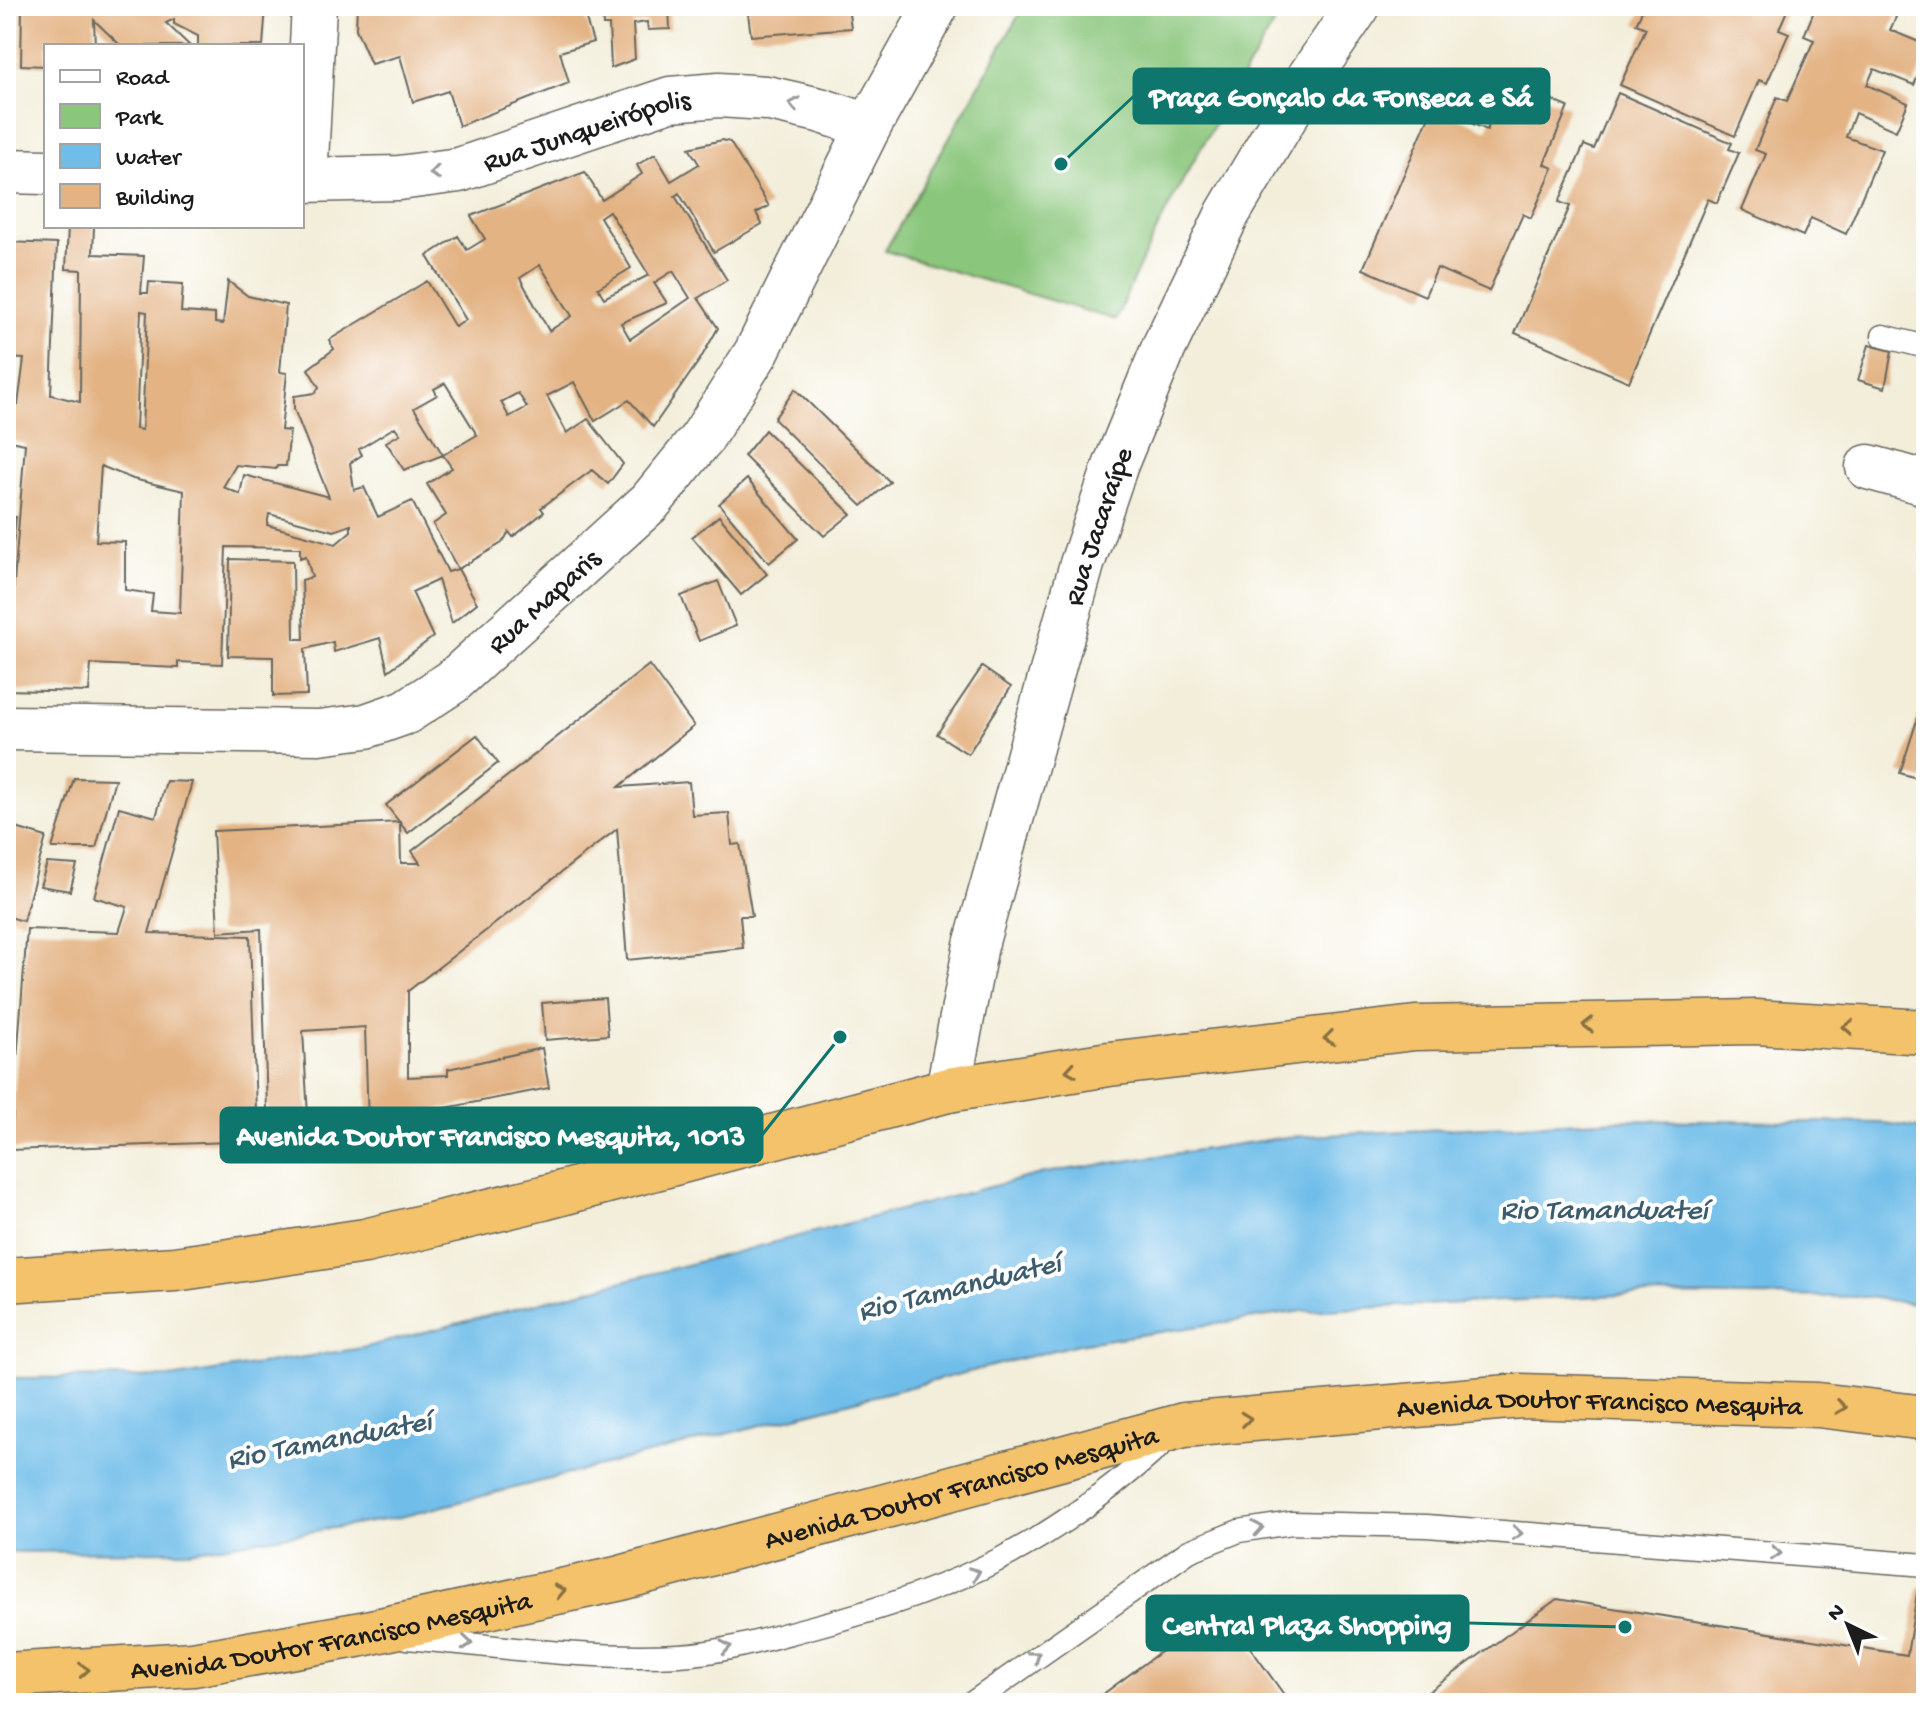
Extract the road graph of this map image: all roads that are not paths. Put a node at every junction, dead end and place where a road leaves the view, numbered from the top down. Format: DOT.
graph roads {
  1 [pos="314,6"];
  2 [pos="936,6"];
  3 [pos="1358,6"];
  4 [pos="869,126"];
  5 [pos="6,171"];
  6 [pos="44,172"];
  7 [pos="304,180"];
  8 [pos="1883,336"];
  9 [pos="1926,347"];
  10 [pos="1868,467"];
  11 [pos="1926,483"];
  12 [pos="6,728"];
  13 [pos="1926,1032"];
  14 [pos="948,1090"];
  15 [pos="6,1280"];
  16 [pos="1926,1418"];
  17 [pos="1184,1425"];
  18 [pos="1926,1565"];
  19 [pos="362,1634"];
  20 [pos="6,1675"];
  21 [pos="972,1703"];
  1 -- 7 [label="street"];
  2 -- 4 [label="street, Rua Maparis"];
  3 -- 14 [label="street, Rua Jacaraípe"];
  4 -- 7 [label="street, Rua Junqueirópolis, one-way"];
  4 -- 12 [label="street, Rua Maparis"];
  5 -- 6 [label="street"];
  8 -- 9 [label="lane"];
  10 -- 11 [label="street"];
  13 -- 14 [label="highway, one-way"];
  14 -- 15 [label="highway"];
  17 -- 16 [label="highway, Avenida Doutor Francisco Mesquita, one-way"];
  19 -- 17 [label="highway, Avenida Doutor Francisco Mesquita, one-way"];
  19 -- 17 [label="lane, one-way"];
  21 -- 18 [label="lane, one-way"];
  20 -- 19 [label="highway, Avenida Doutor Francisco Mesquita, one-way"];
}
